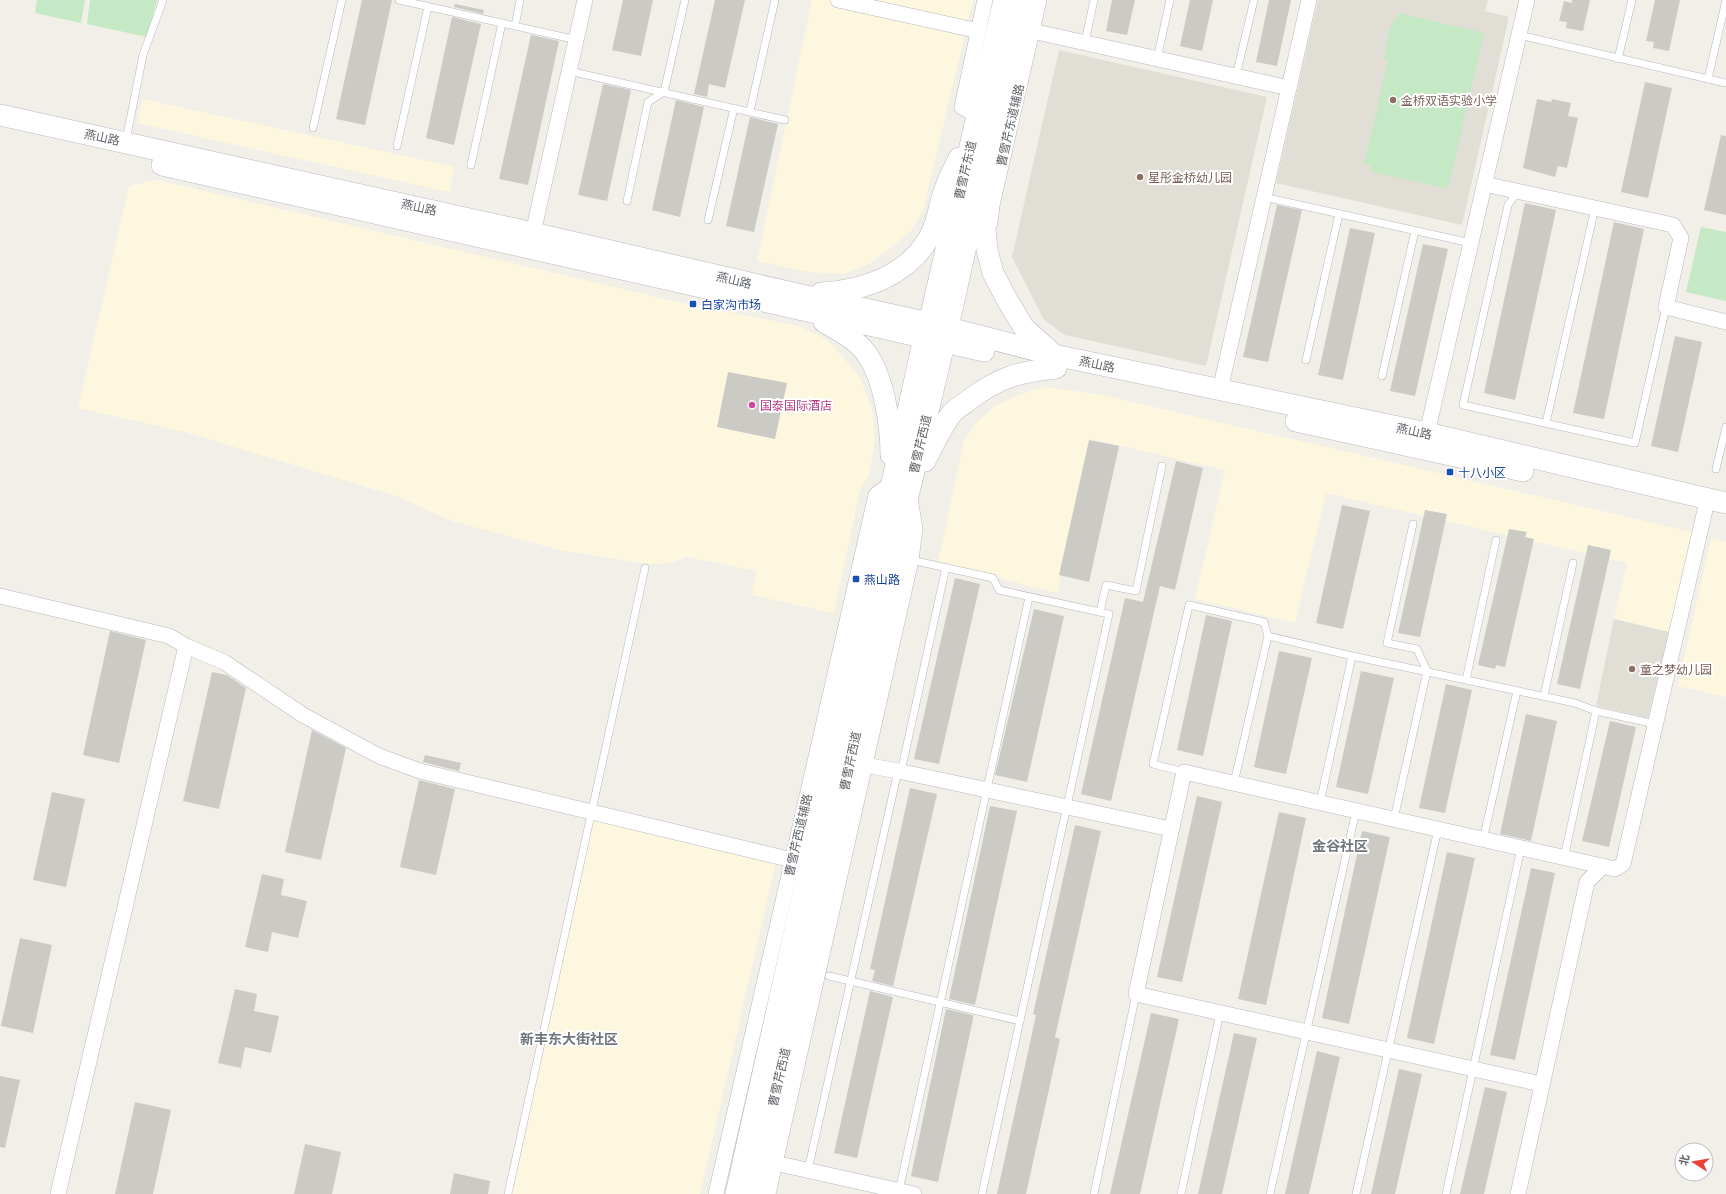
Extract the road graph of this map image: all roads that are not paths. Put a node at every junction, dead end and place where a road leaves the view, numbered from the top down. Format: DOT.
graph roads {
  1 [pos="163,0"];
  2 [pos="342,0"];
  3 [pos="399,0"];
  4 [pos="520,0"];
  5 [pos="585,0"];
  6 [pos="685,0"];
  7 [pos="775,0"];
  8 [pos="838,0"];
  9 [pos="985,0"];
  10 [pos="1004,0"];
  11 [pos="1021,0"];
  12 [pos="1039,0"];
  13 [pos="1094,0"];
  14 [pos="1170,0"];
  15 [pos="1254,0"];
  16 [pos="1309,0"];
  17 [pos="1527,0"];
  18 [pos="1632,0"];
  19 [pos="1726,0"];
  20 [pos="428,6"];
  21 [pos="502,23"];
  22 [pos="515,26"];
  23 [pos="978,31"];
  24 [pos="1032,31"];
  25 [pos="1519,35"];
  26 [pos="576,40"];
  27 [pos="1085,42"];
  28 [pos="1157,58"];
  29 [pos="1618,58"];
  30 [pos="570,71"];
  31 [pos="1236,76"];
  32 [pos="1708,79"];
  33 [pos="1726,83"];
  34 [pos="1289,88"];
  35 [pos="664,92"];
  36 [pos="734,108"];
  37 [pos="750,111"];
  38 [pos="970,111"];
  39 [pos="0,114"];
  40 [pos="785,120"];
  41 [pos="0,128"];
  42 [pos="313,128"];
  43 [pos="125,142"];
  44 [pos="397,146"];
  45 [pos="471,165"];
  46 [pos="981,181"];
  47 [pos="1484,184"];
  48 [pos="1518,192"];
  49 [pos="1264,197"];
  50 [pos="627,200"];
  51 [pos="1595,208"];
  52 [pos="1340,214"];
  53 [pos="708,220"];
  54 [pos="1415,231"];
  55 [pos="533,233"];
  56 [pos="1471,243"];
  57 [pos="987,250"];
  58 [pos="800,303"];
  59 [pos="1666,307"];
  60 [pos="1726,322"];
  61 [pos="936,332"];
  62 [pos="1306,360"];
  63 [pos="1055,361"];
  64 [pos="1382,376"];
  65 [pos="1220,390"];
  66 [pos="1546,424"];
  67 [pos="1726,427"];
  68 [pos="1427,433"];
  69 [pos="1162,466"];
  70 [pos="1716,469"];
  71 [pos="900,488"];
  72 [pos="1726,503"];
  73 [pos="1705,510"];
  74 [pos="1726,516"];
  75 [pos="1413,524"];
  76 [pos="1496,540"];
  77 [pos="911,560"];
  78 [pos="1573,563"];
  79 [pos="946,566"];
  80 [pos="645,568"];
  81 [pos="0,596"];
  82 [pos="1029,597"];
  83 [pos="1100,612"];
  84 [pos="1268,636"];
  85 [pos="186,646"];
  86 [pos="1352,656"];
  87 [pos="1427,671"];
  88 [pos="1466,680"];
  89 [pos="1517,691"];
  90 [pos="1544,696"];
  91 [pos="1596,711"];
  92 [pos="1655,724"];
  93 [pos="857,766"];
  94 [pos="900,771"];
  95 [pos="1184,772"];
  96 [pos="1234,783"];
  97 [pos="987,790"];
  98 [pos="1320,803"];
  99 [pos="1066,807"];
  100 [pos="1356,811"];
  101 [pos="592,813"];
  102 [pos="1394,819"];
  103 [pos="1171,829"];
  104 [pos="1438,829"];
  105 [pos="1484,840"];
  106 [pos="1522,848"];
  107 [pos="802,858"];
  108 [pos="1564,858"];
  109 [pos="1603,866"];
  110 [pos="829,976"];
  111 [pos="851,981"];
  112 [pos="1136,994"];
  113 [pos="941,1002"];
  114 [pos="1220,1013"];
  115 [pos="1020,1021"];
  116 [pos="1307,1032"];
  117 [pos="1388,1050"];
  118 [pos="1474,1069"];
  119 [pos="1542,1084"];
  120 [pos="775,1163"];
  121 [pos="808,1170"];
  122 [pos="899,1191"];
  123 [pos="58,1194"];
  124 [pos="508,1194"];
  125 [pos="716,1194"];
  126 [pos="736,1194"];
  127 [pos="753,1194"];
  128 [pos="768,1194"];
  129 [pos="914,1194"];
  130 [pos="982,1194"];
  131 [pos="1094,1194"];
  132 [pos="1181,1194"];
  133 [pos="1270,1194"];
  134 [pos="1356,1194"];
  135 [pos="1446,1194"];
  136 [pos="1518,1194"];
  1 -- 43 [label="lane"];
  2 -- 42 [label="lane"];
  3 -- 20 [label="lane"];
  4 -- 22 [label="lane"];
  5 -- 26 [label="street"];
  6 -- 35 [label="lane"];
  7 -- 37 [label="lane"];
  8 -- 23 [label="street"];
  9 -- 23 [label="street"];
  10 -- 38 [label="main road, 曹雪芹东道"];
  11 -- 46 [label="main road, 曹雪芹东道"];
  12 -- 24 [label="street, 曹雪芹东道辅路"];
  13 -- 27 [label="lane"];
  14 -- 28 [label="lane"];
  15 -- 31 [label="lane"];
  16 -- 34 [label="street"];
  17 -- 25 [label="street"];
  18 -- 29 [label="lane"];
  19 -- 32 [label="lane"];
  20 -- 21 [label="lane"];
  20 -- 44 [label="lane"];
  21 -- 22 [label="lane"];
  21 -- 45 [label="lane"];
  22 -- 26 [label="lane"];
  23 -- 38 [label="street"];
  24 -- 27 [label="street"];
  24 -- 57 [label="street, 曹雪芹东道辅路"];
  25 -- 29 [label="lane"];
  25 -- 47 [label="street"];
  26 -- 30 [label="street"];
  27 -- 28 [label="street"];
  28 -- 31 [label="street"];
  29 -- 32 [label="lane"];
  30 -- 35 [label="lane"];
  30 -- 55 [label="street"];
  31 -- 34 [label="street"];
  32 -- 33 [label="lane"];
  34 -- 49 [label="street"];
  35 -- 36 [label="lane"];
  35 -- 50 [label="lane"];
  36 -- 37 [label="lane"];
  36 -- 53 [label="lane"];
  37 -- 40 [label="lane"];
  38 -- 58 [label="main road"];
  38 -- 61 [label="main road, 曹雪芹东道"];
  39 -- 43 [label="main road, 燕山路"];
  41 -- 58 [label="main road, 燕山路"];
  43 -- 55 [label="main road, 燕山路"];
  46 -- 57 [label="main road"];
  46 -- 61 [label="main road, 曹雪芹东道"];
  47 -- 48 [label="street"];
  47 -- 56 [label="street"];
  48 -- 51 [label="street"];
  48 -- 66 [label="lane"];
  49 -- 52 [label="lane"];
  49 -- 65 [label="street"];
  51 -- 59 [label="street"];
  51 -- 66 [label="lane"];
  52 -- 54 [label="lane"];
  52 -- 62 [label="lane"];
  54 -- 56 [label="lane"];
  54 -- 64 [label="lane"];
  55 -- 58 [label="main road, 燕山路"];
  56 -- 68 [label="street"];
  57 -- 63 [label="main road"];
  58 -- 61 [label="main road, 燕山路"];
  58 -- 71 [label="main road"];
  59 -- 60 [label="street"];
  59 -- 66 [label="lane"];
  61 -- 63 [label="main road, 燕山路"];
  61 -- 71 [label="main road, 曹雪芹西道"];
  63 -- 65 [label="main road, 燕山路"];
  63 -- 71 [label="main road"];
  63 -- 73 [label="main road, 燕山路"];
  65 -- 68 [label="main road, 燕山路"];
  67 -- 70 [label="lane"];
  68 -- 72 [label="main road, 燕山路"];
  69 -- 83 [label="lane"];
  71 -- 77 [label="street"];
  71 -- 93 [label="main road, 曹雪芹西道"];
  71 -- 107 [label="main road, 曹雪芹西道"];
  73 -- 74 [label="main road, 燕山路"];
  73 -- 92 [label="street"];
  75 -- 87 [label="lane"];
  76 -- 88 [label="lane"];
  77 -- 79 [label="lane"];
  77 -- 93 [label="street"];
  78 -- 90 [label="lane"];
  79 -- 82 [label="lane"];
  79 -- 94 [label="lane"];
  80 -- 101 [label="lane"];
  81 -- 85 [label="street"];
  82 -- 83 [label="lane"];
  82 -- 97 [label="lane"];
  83 -- 99 [label="lane"];
  84 -- 86 [label="lane"];
  84 -- 95 [label="lane"];
  84 -- 96 [label="lane"];
  85 -- 101 [label="street"];
  85 -- 123 [label="street"];
  86 -- 87 [label="lane"];
  86 -- 98 [label="lane"];
  87 -- 88 [label="lane"];
  87 -- 102 [label="lane"];
  88 -- 89 [label="lane"];
  89 -- 90 [label="lane"];
  89 -- 105 [label="lane"];
  90 -- 91 [label="lane"];
  91 -- 92 [label="lane"];
  91 -- 108 [label="lane"];
  92 -- 109 [label="street"];
  93 -- 94 [label="street"];
  93 -- 120 [label="street"];
  93 -- 127 [label="main road, 曹雪芹西道"];
  94 -- 97 [label="street"];
  94 -- 111 [label="lane"];
  95 -- 96 [label="street"];
  95 -- 103 [label="street"];
  96 -- 98 [label="street"];
  97 -- 99 [label="street"];
  97 -- 113 [label="lane"];
  98 -- 100 [label="street"];
  99 -- 103 [label="street"];
  99 -- 115 [label="lane"];
  100 -- 102 [label="street"];
  100 -- 116 [label="lane"];
  101 -- 107 [label="street"];
  101 -- 124 [label="lane"];
  102 -- 104 [label="street"];
  103 -- 112 [label="street"];
  104 -- 105 [label="street"];
  104 -- 117 [label="lane"];
  105 -- 106 [label="street"];
  106 -- 108 [label="street"];
  106 -- 118 [label="lane"];
  107 -- 125 [label="street, 曹雪芹西道辅路"];
  107 -- 126 [label="main road, 曹雪芹西道"];
  108 -- 109 [label="street"];
  109 -- 119 [label="street"];
  110 -- 111 [label="lane"];
  111 -- 113 [label="lane"];
  111 -- 121 [label="lane"];
  112 -- 114 [label="street"];
  112 -- 131 [label="lane"];
  113 -- 115 [label="lane"];
  113 -- 122 [label="lane"];
  114 -- 116 [label="street"];
  114 -- 132 [label="lane"];
  115 -- 130 [label="lane"];
  116 -- 117 [label="street"];
  116 -- 133 [label="lane"];
  117 -- 118 [label="street"];
  117 -- 134 [label="lane"];
  118 -- 119 [label="street"];
  118 -- 135 [label="lane"];
  119 -- 136 [label="street"];
  120 -- 121 [label="street"];
  120 -- 128 [label="street"];
  121 -- 122 [label="street"];
  122 -- 129 [label="street"];
}
